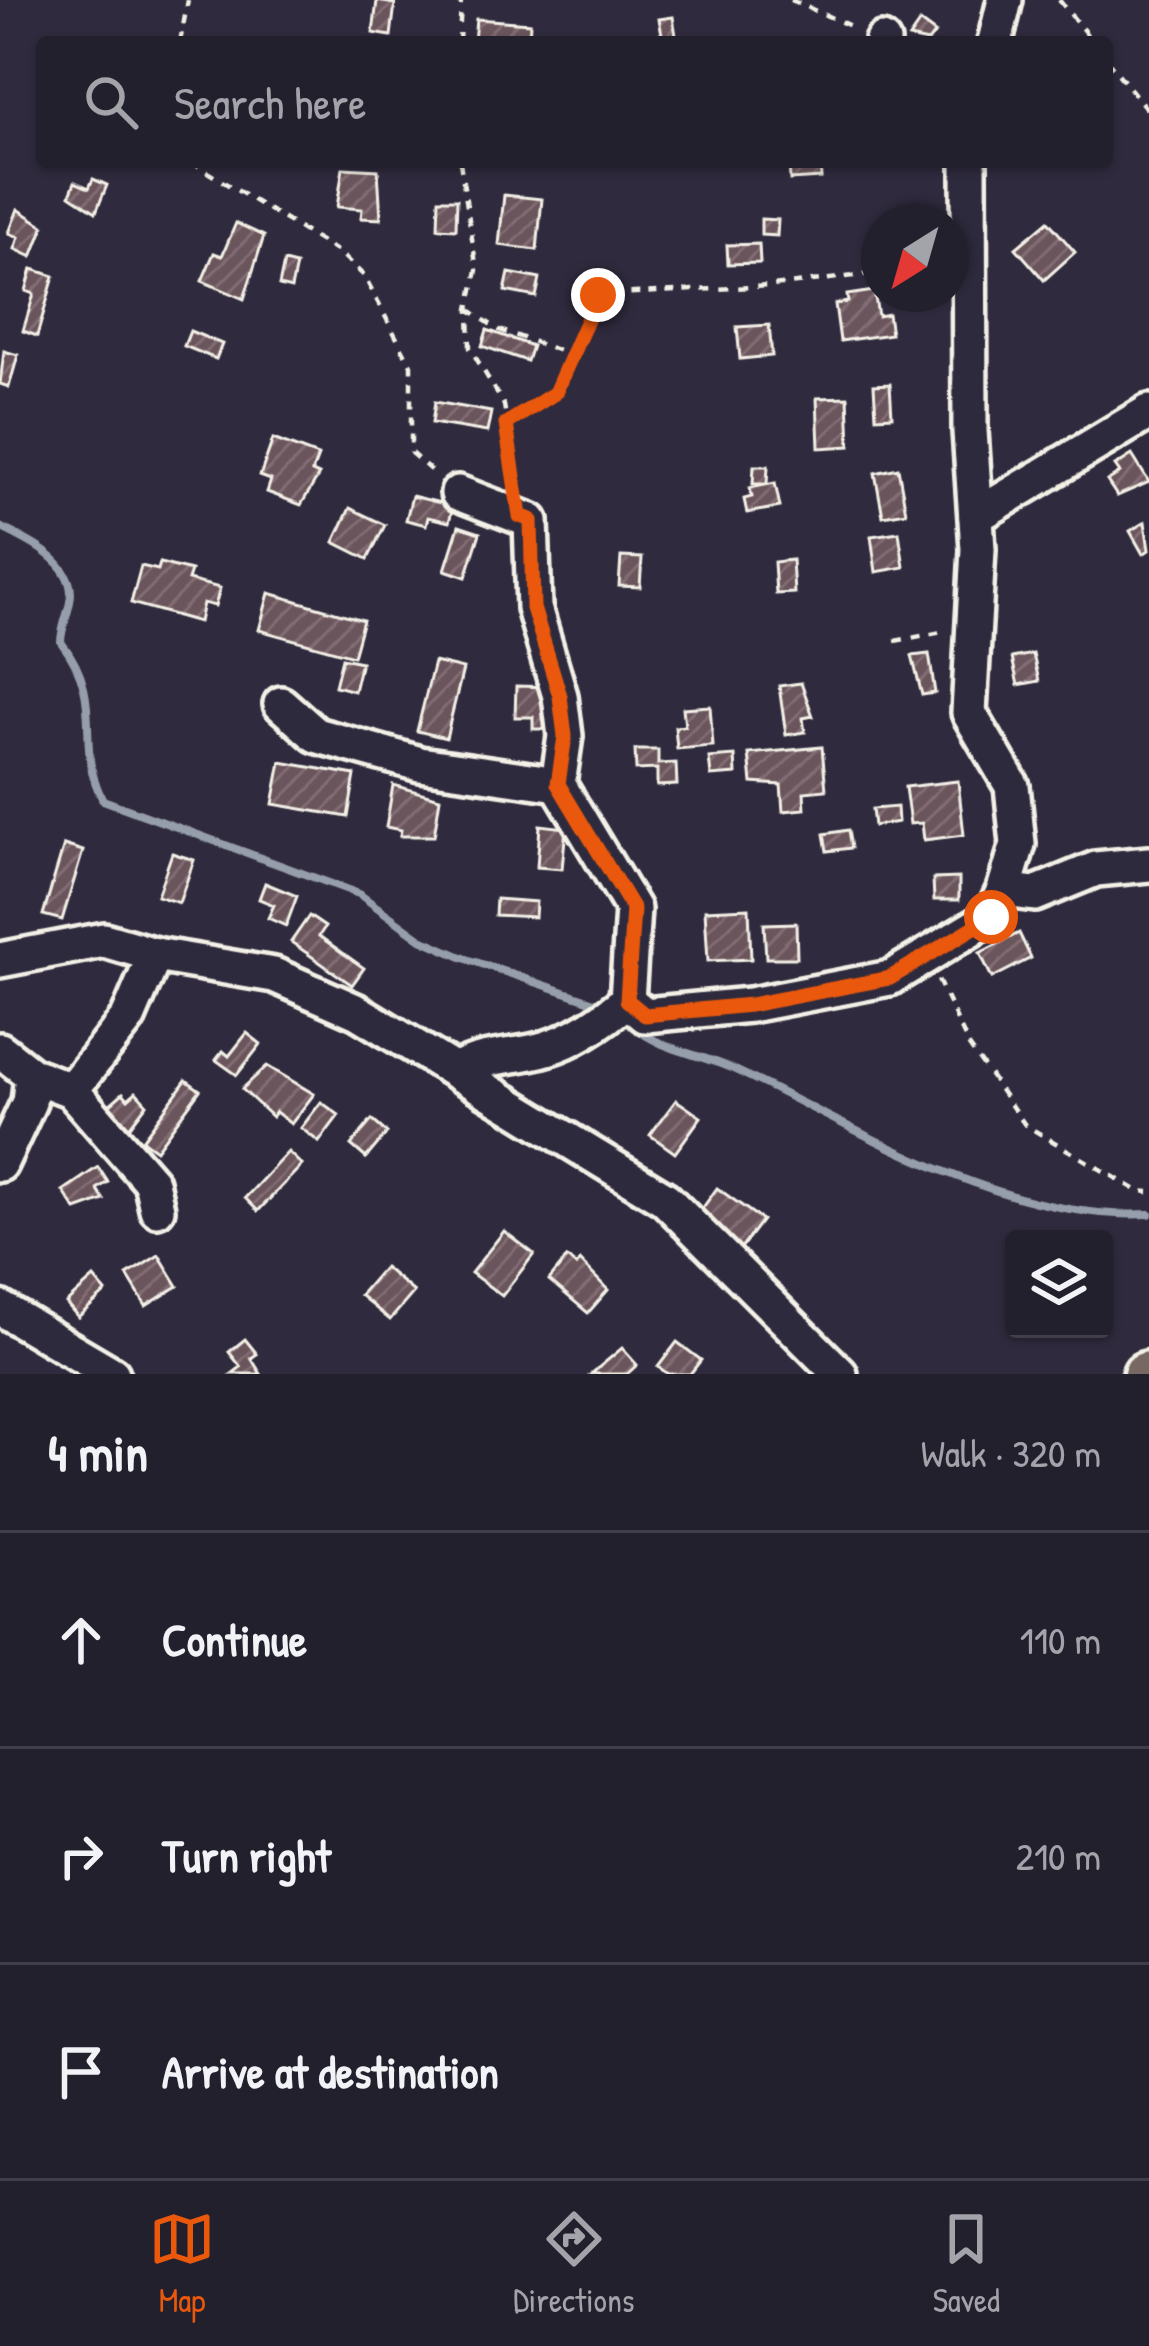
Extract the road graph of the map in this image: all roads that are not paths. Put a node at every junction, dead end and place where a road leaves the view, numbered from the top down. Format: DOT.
graph roads {
  1 [pos="1005,0"];
  2 [pos="996,36"];
  3 [pos="966,168"];
  4 [pos="1149,412"];
  5 [pos="458,493"];
  6 [pos="976,517"];
  7 [pos="281,704"];
  8 [pos="558,784"];
  9 [pos="1149,864"];
  10 [pos="1004,890"];
  11 [pos="155,955"];
  12 [pos="0,960"];
  13 [pos="627,1000"];
  14 [pos="0,1050"];
  15 [pos="456,1071"];
  16 [pos="32,1075"];
  17 [pos="71,1090"];
  18 [pos="0,1163"];
  19 [pos="157,1209"];
  20 [pos="0,1308"];
  21 [pos="112,1374"];
  22 [pos="840,1374"];
  1 -- 2 [label="street"];
  3 -- 6 [label="street"];
  4 -- 6 [label="street"];
  5 -- 8 [label="street"];
  6 -- 10 [label="street"];
  7 -- 8 [label="street"];
  8 -- 13 [label="street"];
  9 -- 10 [label="street"];
  10 -- 13 [label="street"];
  11 -- 12 [label="street"];
  11 -- 15 [label="street"];
  11 -- 17 [label="street"];
  13 -- 15 [label="street"];
  14 -- 16 [label="street"];
  15 -- 22 [label="street"];
  16 -- 17 [label="street"];
  16 -- 18 [label="street"];
  17 -- 19 [label="street"];
  20 -- 21 [label="street"];
}
